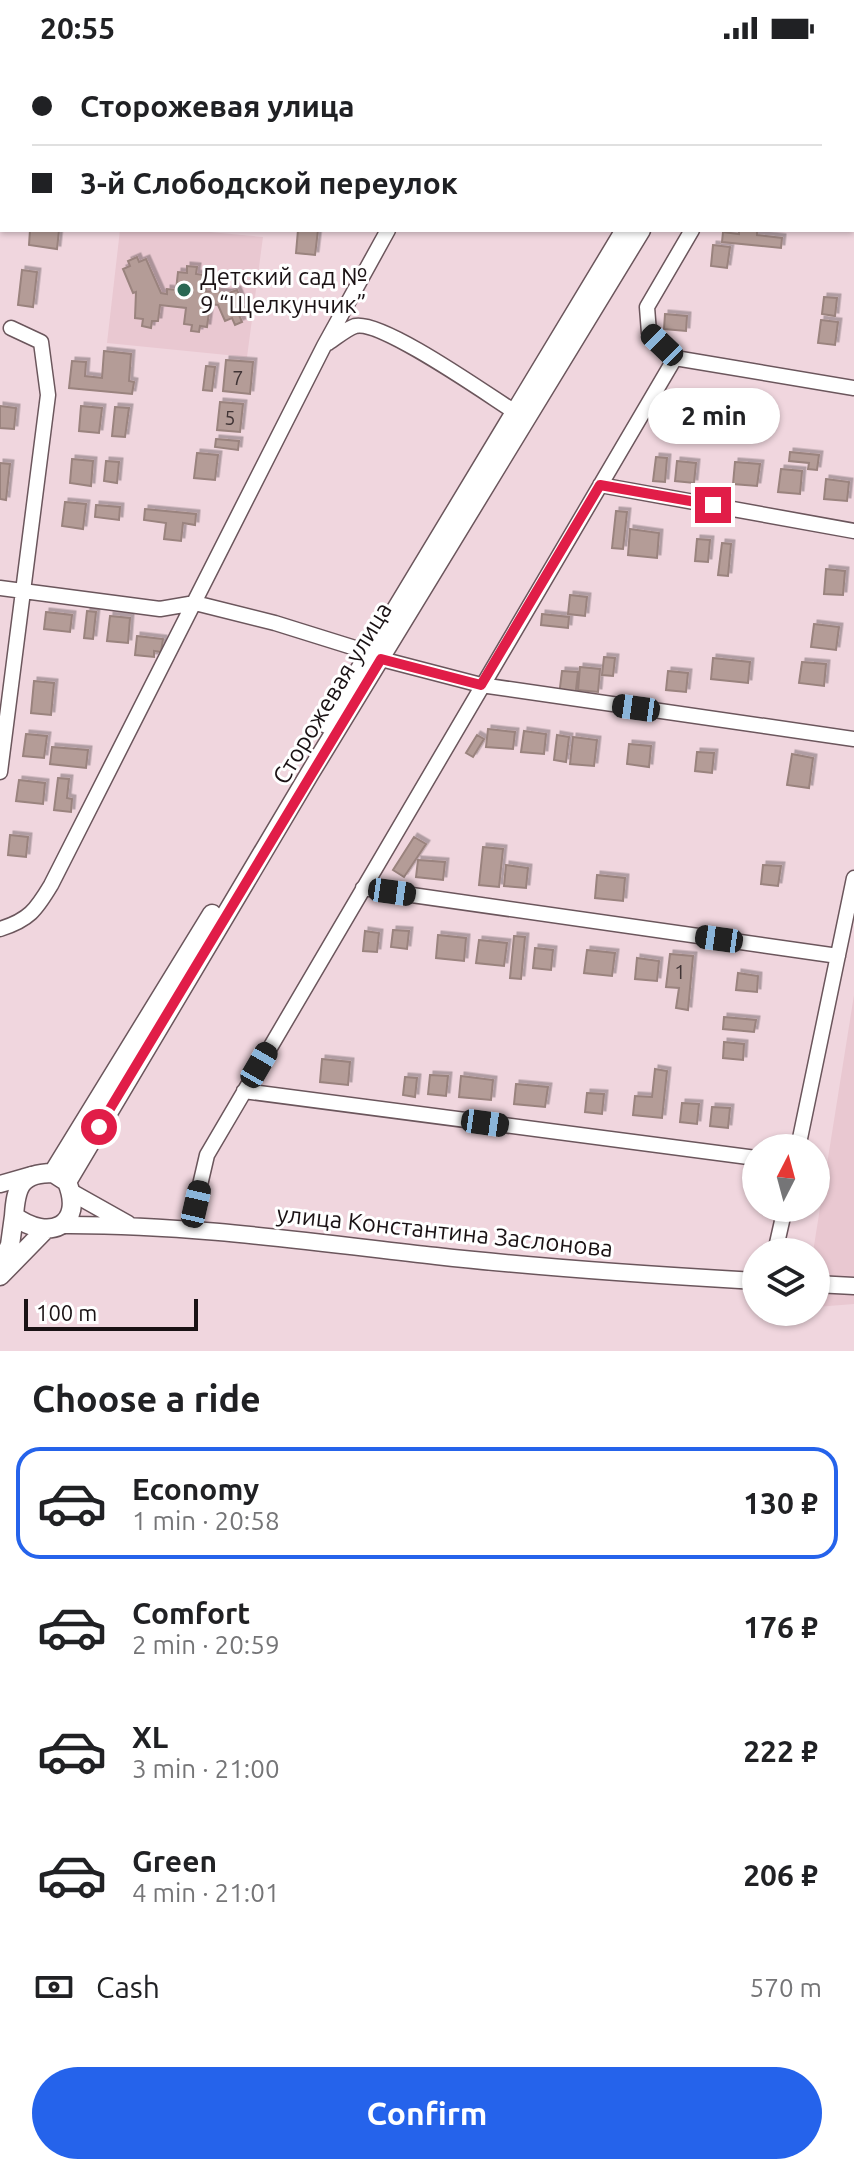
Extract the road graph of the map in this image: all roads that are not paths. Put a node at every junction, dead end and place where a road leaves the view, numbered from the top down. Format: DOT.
graph roads {
  1 [pos="387,232"];
  2 [pos="624,232"];
  3 [pos="640,232"];
  4 [pos="691,232"];
  5 [pos="11,328"];
  6 [pos="324,346"];
  7 [pos="675,358"];
  8 [pos="854,388"];
  9 [pos="515,412"];
  10 [pos="600,485"];
  11 [pos="854,531"];
  12 [pos="0,588"];
  13 [pos="24,591"];
  14 [pos="195,603"];
  15 [pos="375,655"];
  16 [pos="481,685"];
  17 [pos="854,739"];
  18 [pos="0,772"];
  19 [pos="854,878"];
  20 [pos="363,888"];
  21 [pos="0,929"];
  22 [pos="838,956"];
  23 [pos="244,1091"];
  24 [pos="801,1134"];
  25 [pos="742,1156"];
  26 [pos="57,1180"];
  27 [pos="0,1184"];
  28 [pos="7,1214"];
  29 [pos="129,1224"];
  30 [pos="52,1228"];
  31 [pos="190,1228"];
  32 [pos="0,1269"];
  33 [pos="0,1276"];
  34 [pos="742,1280"];
  35 [pos="830,1285"];
  36 [pos="854,1286"];
  1 -- 6 [label="street"];
  2 -- 9 [label="main road, Сторожевая улица"];
  3 -- 15 [label="main road, Сторожевая улица"];
  4 -- 7 [label="street"];
  5 -- 13 [label="street"];
  6 -- 9 [label="street"];
  6 -- 14 [label="street"];
  7 -- 8 [label="street"];
  7 -- 10 [label="street"];
  9 -- 15 [label="main road, Сторожевая улица"];
  10 -- 11 [label="street"];
  10 -- 16 [label="street"];
  12 -- 13 [label="street"];
  13 -- 14 [label="street"];
  13 -- 18 [label="street"];
  14 -- 15 [label="street"];
  14 -- 21 [label="street"];
  15 -- 16 [label="street"];
  15 -- 26 [label="main road, Сторожевая улица"];
  16 -- 17 [label="street"];
  16 -- 20 [label="street"];
  19 -- 22 [label="street"];
  20 -- 22 [label="street"];
  20 -- 23 [label="street"];
  22 -- 24 [label="street"];
  23 -- 25 [label="street"];
  23 -- 31 [label="street"];
  26 -- 27 [label="street"];
  26 -- 28 [label="main road"];
  26 -- 29 [label="street"];
  26 -- 30 [label="main road"];
  28 -- 30 [label="main road"];
  28 -- 32 [label="main road"];
  29 -- 30 [label="street, улица Константина Заслонова"];
  29 -- 31 [label="street, улица Константина Заслонова"];
  30 -- 33 [label="main road"];
  31 -- 34 [label="street, улица Константина Заслонова"];
  35 -- 36 [label="street"];
}
